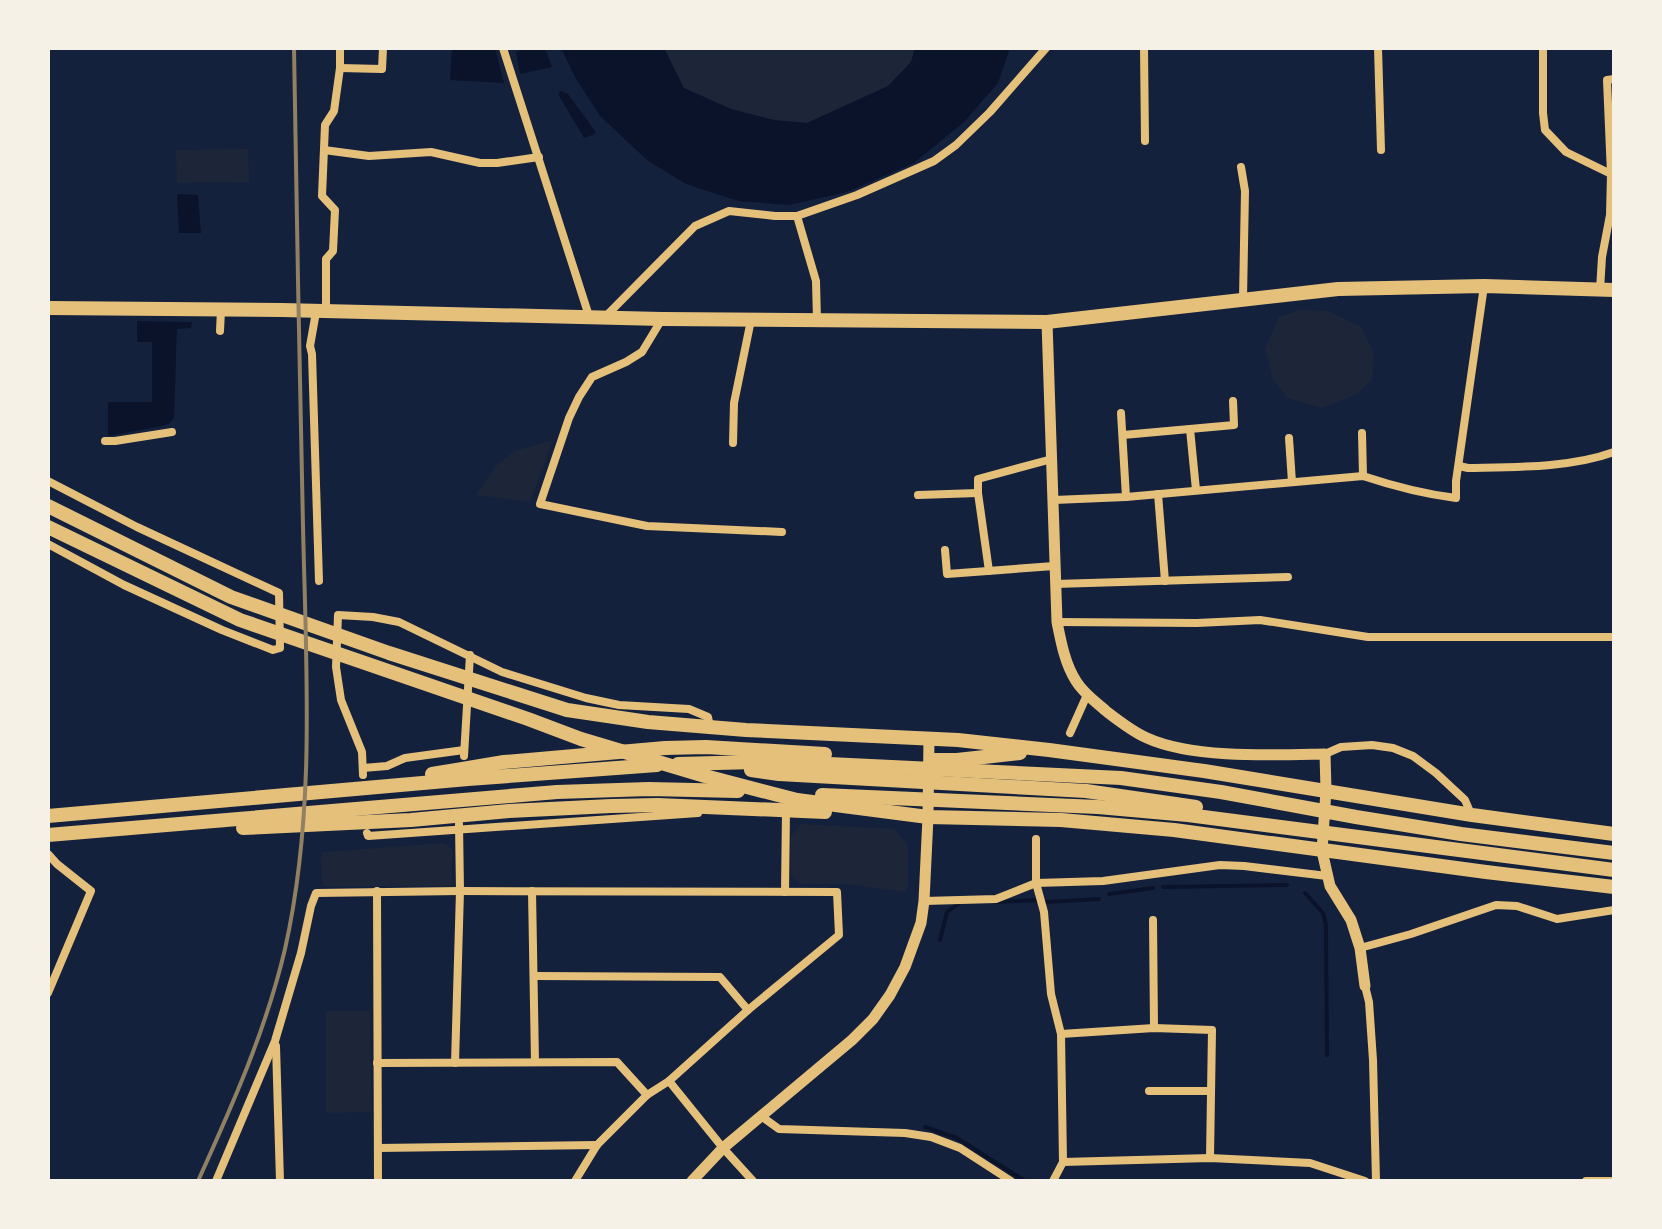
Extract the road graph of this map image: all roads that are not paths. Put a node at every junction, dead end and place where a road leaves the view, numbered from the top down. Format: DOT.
graph roads {
  1 [pos="340,48"];
  2 [pos="383,48"];
  3 [pos="503,48"];
  4 [pos="1046,48"];
  5 [pos="1144,48"];
  6 [pos="1378,48"];
  7 [pos="1543,48"];
  8 [pos="340,68"];
  9 [pos="1614,79"];
  10 [pos="1145,141"];
  11 [pos="324,150"];
  12 [pos="1381,150"];
  13 [pos="539,157"];
  14 [pos="1241,167"];
  15 [pos="1611,174"];
  16 [pos="797,216"];
  17 [pos="1484,286"];
  18 [pos="1607,290"];
  19 [pos="1243,299"];
  20 [pos="48,308"];
  21 [pos="221,310"];
  22 [pos="321,312"];
  23 [pos="589,316"];
  24 [pos="606,317"];
  25 [pos="662,319"];
  26 [pos="751,320"];
  27 [pos="817,321"];
  28 [pos="1047,322"];
  29 [pos="220,331"];
  30 [pos="1233,401"];
  31 [pos="1121,413"];
  32 [pos="1190,429"];
  33 [pos="172,432"];
  34 [pos="1362,433"];
  35 [pos="1123,435"];
  36 [pos="1289,438"];
  37 [pos="105,441"];
  38 [pos="733,443"];
  39 [pos="1614,452"];
  40 [pos="1052,459"];
  41 [pos="1459,466"];
  42 [pos="1363,476"];
  43 [pos="48,481"];
  44 [pos="1292,482"];
  45 [pos="1196,490"];
  46 [pos="978,493"];
  47 [pos="1158,494"];
  48 [pos="918,495"];
  49 [pos="1126,497"];
  50 [pos="1054,500"];
  51 [pos="48,506"];
  52 [pos="48,527"];
  53 [pos="782,532"];
  54 [pos="48,544"];
  55 [pos="945,550"];
  56 [pos="1054,566"];
  57 [pos="989,571"];
  58 [pos="1288,577"];
  59 [pos="319,581"];
  60 [pos="1165,581"];
  61 [pos="1055,584"];
  62 [pos="1057,622"];
  63 [pos="1614,637"];
  64 [pos="470,655"];
  65 [pos="1087,695"];
  66 [pos="710,727"];
  67 [pos="1070,733"];
  68 [pos="929,738"];
  69 [pos="581,739"];
  70 [pos="1049,750"];
  71 [pos="1325,754"];
  72 [pos="929,760"];
  73 [pos="505,769"];
  74 [pos="1326,790"];
  75 [pos="759,809"];
  76 [pos="786,810"];
  77 [pos="1472,815"];
  78 [pos="48,816"];
  79 [pos="928,817"];
  80 [pos="324,819"];
  81 [pos="458,827"];
  82 [pos="367,833"];
  83 [pos="1614,834"];
  84 [pos="53,835"];
  85 [pos="1375,838"];
  86 [pos="1036,839"];
  87 [pos="1322,851"];
  88 [pos="1614,853"];
  89 [pos="48,854"];
  90 [pos="1614,870"];
  91 [pos="1327,876"];
  92 [pos="1036,883"];
  93 [pos="1614,887"];
  94 [pos="377,891"];
  95 [pos="460,891"];
  96 [pos="532,891"];
  97 [pos="785,892"];
  98 [pos="924,901"];
  99 [pos="1614,910"];
  100 [pos="1153,920"];
  101 [pos="1360,948"];
  102 [pos="535,976"];
  103 [pos="1365,986"];
  104 [pos="48,993"];
  105 [pos="748,1010"];
  106 [pos="1154,1028"];
  107 [pos="1061,1034"];
  108 [pos="275,1041"];
  109 [pos="535,1062"];
  110 [pos="377,1063"];
  111 [pos="455,1063"];
  112 [pos="669,1081"];
  113 [pos="1149,1091"];
  114 [pos="1211,1091"];
  115 [pos="647,1095"];
  116 [pos="761,1116"];
  117 [pos="597,1145"];
  118 [pos="378,1148"];
  119 [pos="723,1148"];
  120 [pos="1210,1158"];
  121 [pos="1063,1162"];
  122 [pos="216,1181"];
  123 [pos="280,1181"];
  124 [pos="378,1181"];
  125 [pos="575,1181"];
  126 [pos="692,1181"];
  127 [pos="753,1181"];
  128 [pos="1011,1181"];
  129 [pos="1053,1181"];
  130 [pos="1365,1181"];
  131 [pos="1376,1181"];
  132 [pos="1586,1181"];
  133 [pos="1614,1181"];
  1 -- 8 [label="street"];
  2 -- 8 [label="street"];
  3 -- 13 [label="street"];
  4 -- 16 [label="street"];
  5 -- 10 [label="street"];
  6 -- 12 [label="street"];
  7 -- 15 [label="street"];
  8 -- 11 [label="street"];
  9 -- 15 [label="street"];
  11 -- 13 [label="street"];
  11 -- 22 [label="street"];
  13 -- 23 [label="street"];
  14 -- 19 [label="street"];
  15 -- 18 [label="street"];
  16 -- 24 [label="street"];
  16 -- 27 [label="street"];
  17 -- 18 [label="highway"];
  17 -- 19 [label="highway"];
  17 -- 41 [label="street"];
  19 -- 28 [label="highway"];
  20 -- 21 [label="highway"];
  21 -- 22 [label="highway"];
  21 -- 29 [label="street"];
  22 -- 23 [label="highway"];
  22 -- 59 [label="street"];
  23 -- 24 [label="highway"];
  24 -- 25 [label="highway"];
  25 -- 26 [label="highway"];
  25 -- 53 [label="street"];
  26 -- 27 [label="highway"];
  26 -- 38 [label="street"];
  27 -- 28 [label="highway"];
  28 -- 40 [label="street"];
  30 -- 32 [label="street"];
  31 -- 35 [label="street"];
  32 -- 35 [label="street"];
  32 -- 45 [label="street"];
  33 -- 37 [label="street"];
  34 -- 42 [label="street"];
  35 -- 49 [label="street"];
  36 -- 44 [label="street"];
  39 -- 41 [label="street"];
  40 -- 46 [label="street"];
  40 -- 50 [label="street"];
  41 -- 42 [label="street"];
  42 -- 44 [label="street"];
  43 -- 54 [label="street"];
  44 -- 45 [label="street"];
  45 -- 47 [label="street"];
  46 -- 48 [label="street"];
  46 -- 57 [label="street"];
  47 -- 49 [label="street"];
  47 -- 60 [label="street"];
  49 -- 50 [label="street"];
  50 -- 56 [label="street"];
  51 -- 66 [label="highway"];
  52 -- 69 [label="highway"];
  55 -- 57 [label="street"];
  56 -- 57 [label="street"];
  56 -- 61 [label="street"];
  58 -- 60 [label="street"];
  60 -- 61 [label="street"];
  61 -- 62 [label="street"];
  62 -- 63 [label="street"];
  62 -- 65 [label="street"];
  64 -- 64 [label="street"];
  64 -- 66 [label="street"];
  65 -- 67 [label="street"];
  65 -- 71 [label="street"];
  66 -- 68 [label="highway"];
  68 -- 70 [label="highway"];
  68 -- 72 [label="street"];
  69 -- 79 [label="highway"];
  69 -- 85 [label="highway"];
  70 -- 72 [label="highway"];
  70 -- 74 [label="highway"];
  71 -- 74 [label="street"];
  71 -- 77 [label="street"];
  72 -- 73 [label="highway"];
  72 -- 79 [label="street"];
  73 -- 78 [label="highway"];
  73 -- 88 [label="highway"];
  74 -- 77 [label="highway"];
  74 -- 87 [label="street"];
  75 -- 76 [label="highway"];
  75 -- 80 [label="highway"];
  75 -- 81 [label="street"];
  76 -- 79 [label="highway"];
  76 -- 97 [label="street"];
  77 -- 83 [label="highway"];
  79 -- 87 [label="highway"];
  79 -- 98 [label="street"];
  80 -- 84 [label="highway"];
  80 -- 85 [label="highway"];
  81 -- 82 [label="street"];
  81 -- 95 [label="street"];
  85 -- 90 [label="highway"];
  86 -- 92 [label="street"];
  87 -- 91 [label="street"];
  87 -- 93 [label="highway"];
  89 -- 104 [label="street"];
  91 -- 92 [label="street"];
  91 -- 101 [label="street"];
  92 -- 98 [label="street"];
  92 -- 107 [label="street"];
  94 -- 95 [label="street"];
  94 -- 108 [label="street"];
  94 -- 110 [label="street"];
  95 -- 96 [label="street"];
  95 -- 111 [label="street"];
  96 -- 97 [label="street"];
  96 -- 102 [label="street"];
  97 -- 105 [label="street"];
  98 -- 116 [label="street"];
  99 -- 101 [label="street"];
  100 -- 106 [label="street"];
  101 -- 103 [label="street"];
  102 -- 105 [label="street"];
  102 -- 109 [label="street"];
  103 -- 131 [label="street"];
  105 -- 112 [label="street"];
  106 -- 107 [label="street"];
  106 -- 114 [label="street"];
  107 -- 121 [label="street"];
  108 -- 122 [label="street"];
  108 -- 123 [label="street"];
  109 -- 111 [label="street"];
  109 -- 115 [label="street"];
  110 -- 111 [label="street"];
  110 -- 118 [label="street"];
  112 -- 115 [label="street"];
  112 -- 119 [label="street"];
  113 -- 114 [label="street"];
  114 -- 120 [label="street"];
  115 -- 117 [label="street"];
  116 -- 119 [label="street"];
  116 -- 128 [label="street"];
  117 -- 118 [label="street"];
  117 -- 125 [label="street"];
  118 -- 124 [label="street"];
  119 -- 126 [label="street"];
  119 -- 127 [label="street"];
  120 -- 121 [label="street"];
  120 -- 130 [label="street"];
  121 -- 129 [label="street"];
  132 -- 133 [label="street"];
}
